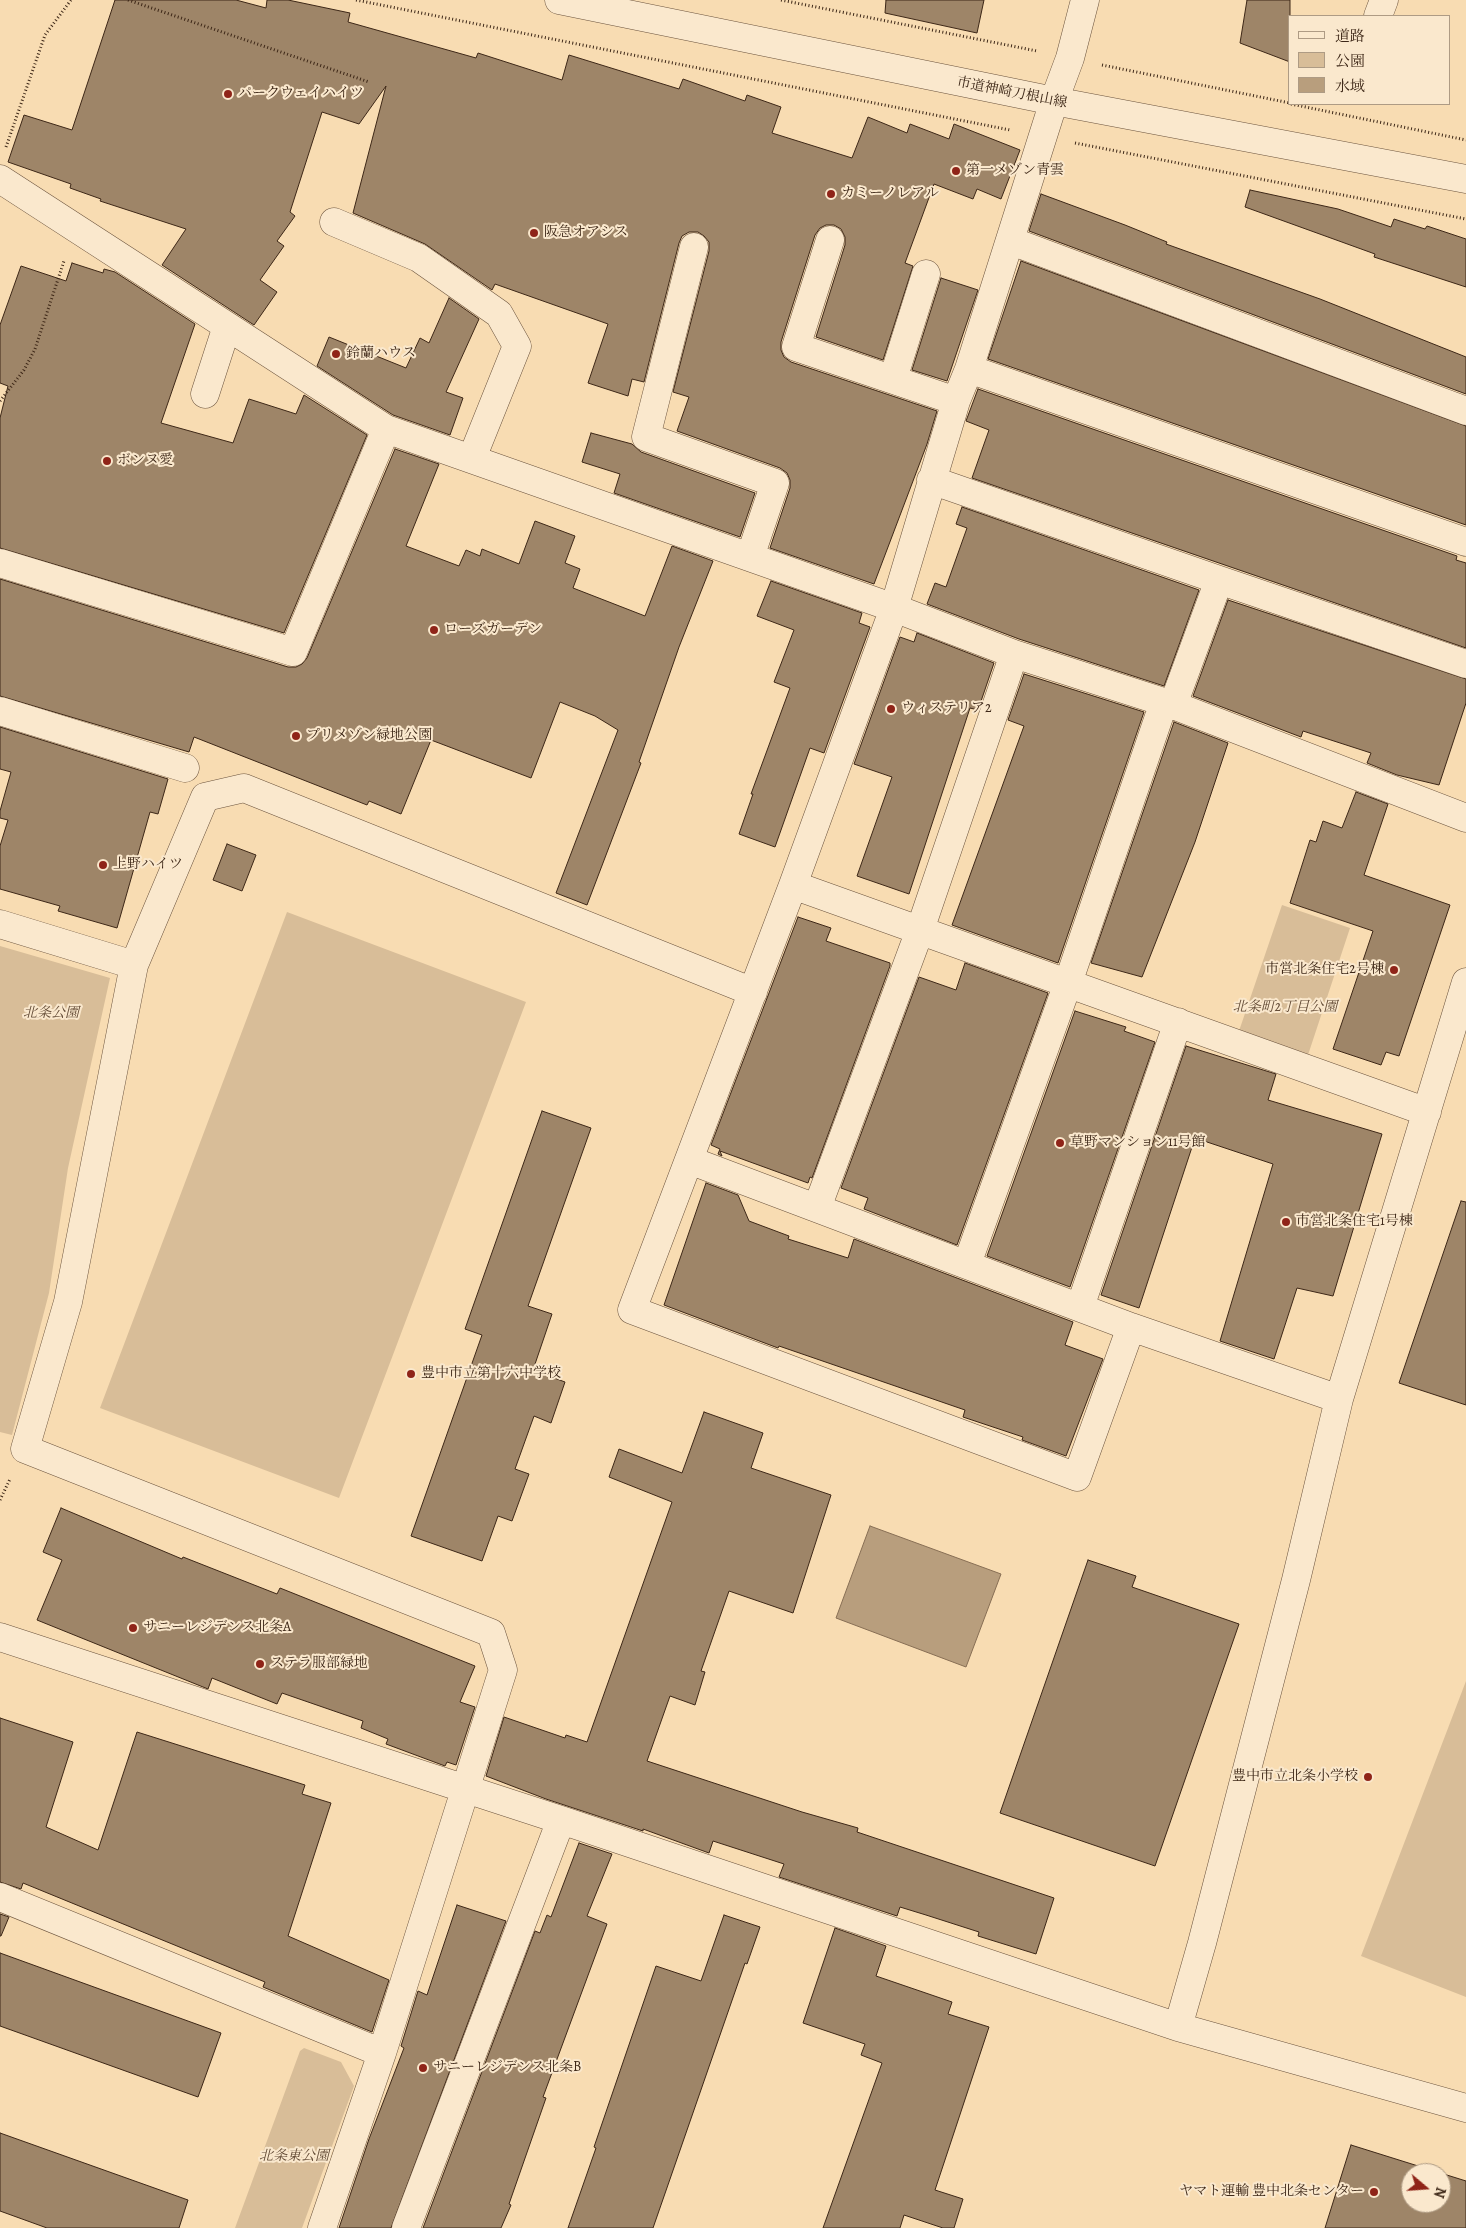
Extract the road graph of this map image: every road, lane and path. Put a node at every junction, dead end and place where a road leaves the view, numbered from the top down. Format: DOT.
graph roads {
  1 [pos="71,0"];
  2 [pos="128,0"];
  3 [pos="356,0"];
  4 [pos="559,0"];
  5 [pos="1085,0"];
  6 [pos="1384,0"];
  7 [pos="1378,15"];
  8 [pos="369,82"];
  9 [pos="1054,102"];
  10 [pos="1296,105"];
  11 [pos="1044,137"];
  12 [pos="1466,140"];
  13 [pos="2,167"];
  14 [pos="1466,179"];
  15 [pos="1466,219"];
  16 [pos="334,222"];
  17 [pos="75,227"];
  18 [pos="830,240"];
  19 [pos="1011,241"];
  20 [pos="694,247"];
  21 [pos="926,274"];
  22 [pos="227,326"];
  23 [pos="969,369"];
  24 [pos="893,379"];
  25 [pos="205,394"];
  26 [pos="0,401"];
  27 [pos="956,401"];
  28 [pos="1466,411"];
  29 [pos="386,429"];
  30 [pos="472,458"];
  31 [pos="931,480"];
  32 [pos="1466,542"];
  33 [pos="750,557"];
  34 [pos="0,563"];
  35 [pos="1219,580"];
  36 [pos="894,608"];
  37 [pos="1014,654"];
  38 [pos="1466,664"];
  39 [pos="1169,704"];
  40 [pos="0,711"];
  41 [pos="185,768"];
  42 [pos="1464,808"];
  43 [pos="793,885"];
  44 [pos="0,924"];
  45 [pos="920,930"];
  46 [pos="134,965"];
  47 [pos="1466,982"];
  48 [pos="1068,983"];
  49 [pos="753,992"];
  50 [pos="1178,1022"];
  51 [pos="1427,1112"];
  52 [pos="689,1160"];
  53 [pos="817,1208"];
  54 [pos="967,1264"];
  55 [pos="1080,1307"];
  56 [pos="1131,1327"];
  57 [pos="1339,1399"];
  58 [pos="0,1637"];
  59 [pos="465,1789"];
  60 [pos="561,1820"];
  61 [pos="0,1897"];
  62 [pos="1178,2027"];
  63 [pos="382,2053"];
  64 [pos="1466,2108"];
  65 [pos="322,2228"];
  66 [pos="406,2228"];
  1 -- 13 [label="path"];
  2 -- 8 [label="path"];
  3 -- 11 [label="path"];
  4 -- 9 [label="street, 市道神崎刀根山線"];
  5 -- 9 [label="street"];
  6 -- 7 [label="street"];
  9 -- 11 [label="street"];
  9 -- 14 [label="street, 市道神崎刀根山線"];
  10 -- 12 [label="path"];
  11 -- 15 [label="path"];
  11 -- 19 [label="street"];
  13 -- 17 [label="street"];
  16 -- 30 [label="street"];
  17 -- 22 [label="street"];
  17 -- 26 [label="path"];
  18 -- 24 [label="street"];
  19 -- 23 [label="street"];
  19 -- 28 [label="street"];
  20 -- 33 [label="street"];
  21 -- 24 [label="street"];
  22 -- 25 [label="street"];
  22 -- 29 [label="street"];
  23 -- 27 [label="street"];
  23 -- 32 [label="street"];
  24 -- 27 [label="street"];
  27 -- 31 [label="street"];
  29 -- 30 [label="street"];
  29 -- 34 [label="street"];
  30 -- 33 [label="street"];
  31 -- 35 [label="street"];
  31 -- 36 [label="street"];
  33 -- 36 [label="street"];
  35 -- 38 [label="street"];
  35 -- 39 [label="street"];
  36 -- 37 [label="street"];
  36 -- 43 [label="street"];
  37 -- 39 [label="street"];
  37 -- 45 [label="street"];
  39 -- 42 [label="street"];
  39 -- 48 [label="street"];
  40 -- 41 [label="street"];
  43 -- 45 [label="street"];
  43 -- 49 [label="street"];
  44 -- 46 [label="street"];
  45 -- 48 [label="street"];
  45 -- 53 [label="street"];
  46 -- 49 [label="street"];
  46 -- 59 [label="street"];
  47 -- 51 [label="street"];
  48 -- 50 [label="street"];
  48 -- 54 [label="street"];
  49 -- 52 [label="street"];
  50 -- 51 [label="street"];
  50 -- 55 [label="street"];
  51 -- 57 [label="street"];
  52 -- 53 [label="street"];
  52 -- 56 [label="street"];
  53 -- 54 [label="street"];
  54 -- 55 [label="street"];
  55 -- 56 [label="street"];
  56 -- 57 [label="street"];
  57 -- 62 [label="street"];
  58 -- 59 [label="street"];
  59 -- 60 [label="street"];
  59 -- 63 [label="street"];
  60 -- 62 [label="street"];
  60 -- 66 [label="street"];
  61 -- 63 [label="street"];
  62 -- 64 [label="street"];
  63 -- 65 [label="street"];
}
